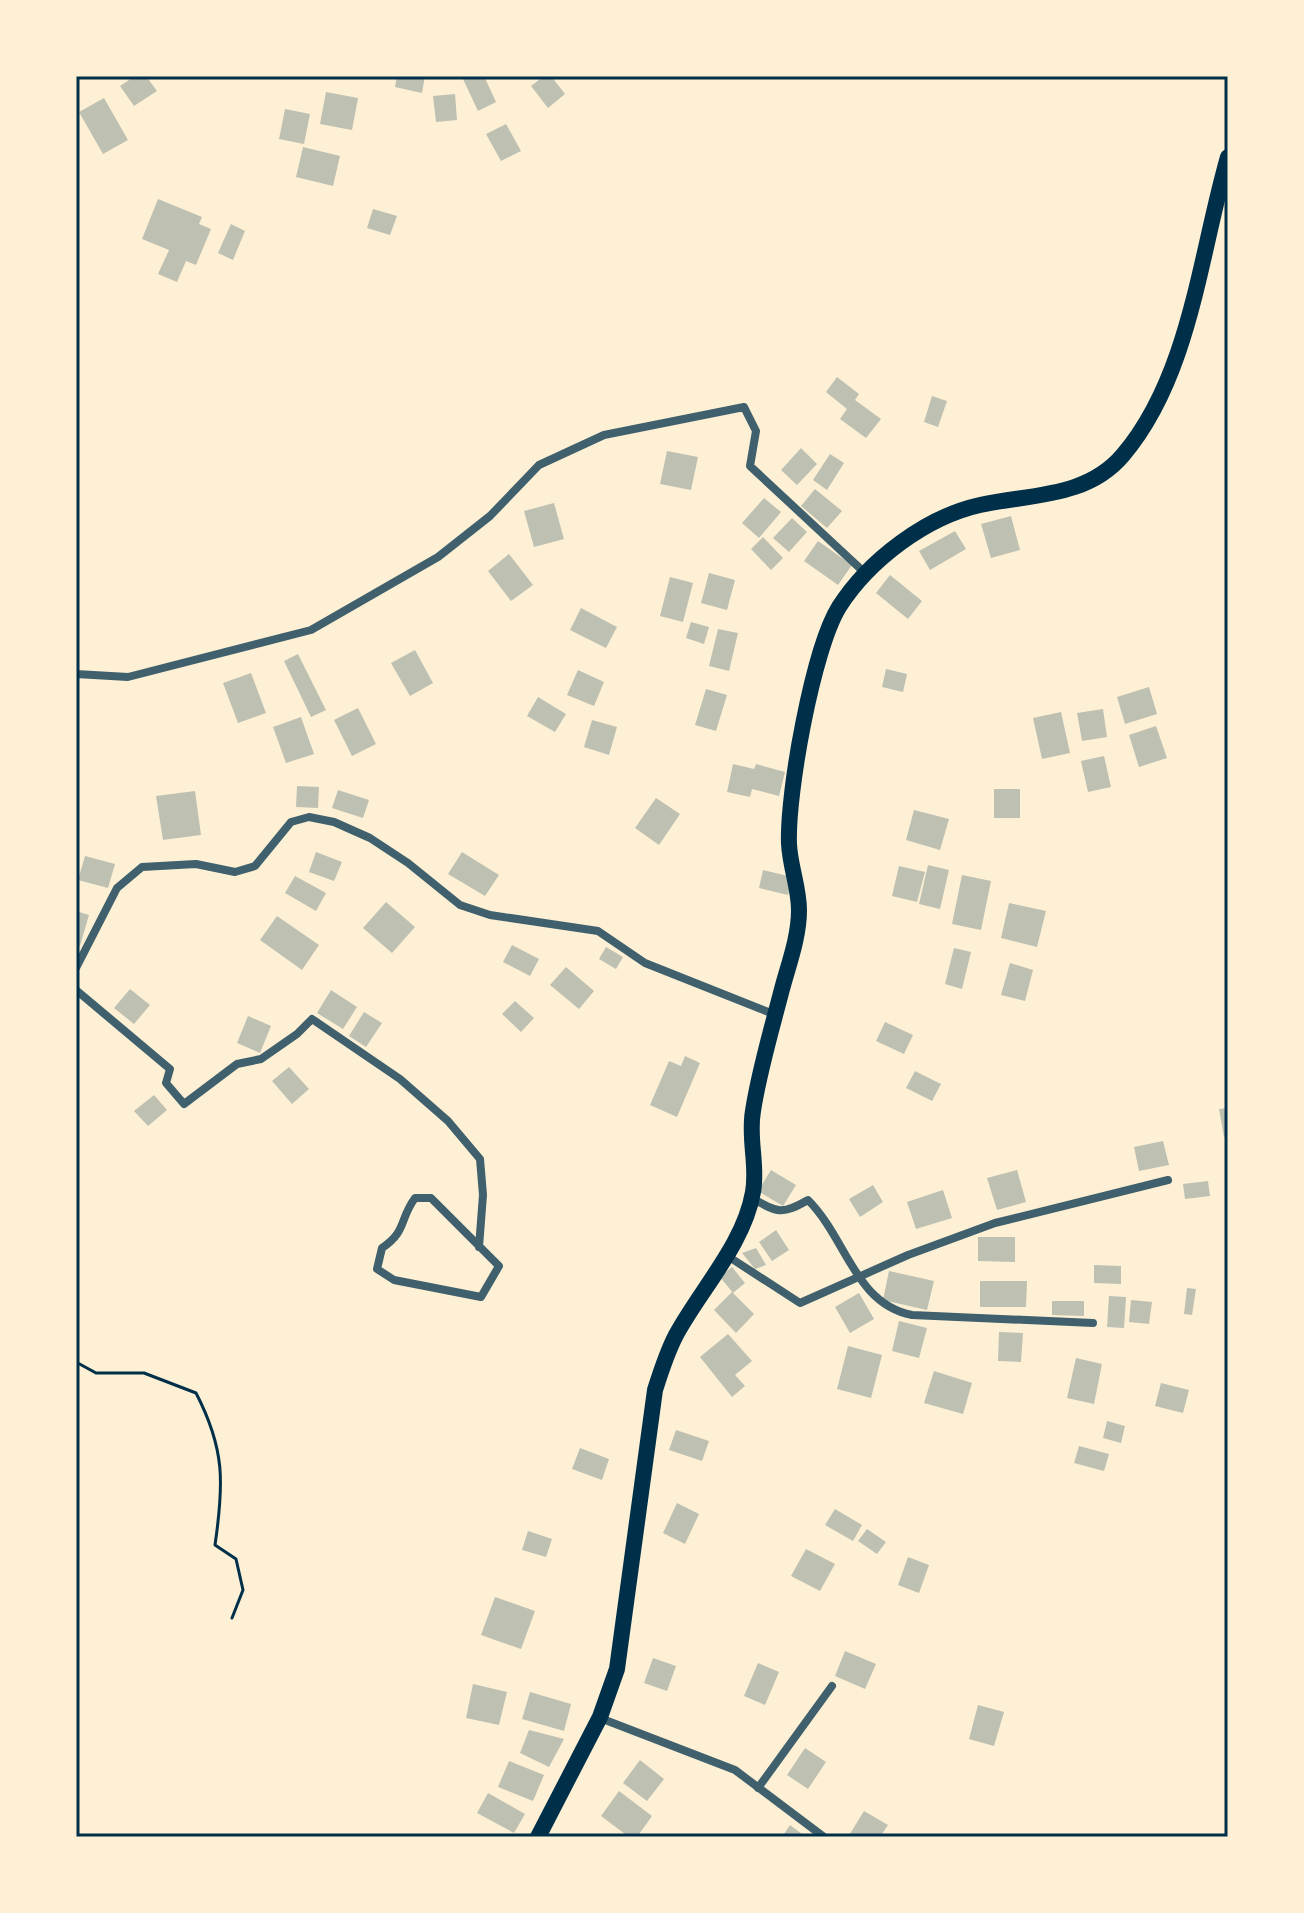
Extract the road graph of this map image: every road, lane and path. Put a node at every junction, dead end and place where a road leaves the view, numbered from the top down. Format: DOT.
graph roads {
  1 [pos="1228,157"];
  2 [pos="865,573"];
  3 [pos="76,674"];
  4 [pos="76,968"];
  5 [pos="76,990"];
  6 [pos="776,1015"];
  7 [pos="1168,1180"];
  8 [pos="752,1198"];
  9 [pos="479,1247"];
  10 [pos="726,1255"];
  11 [pos="860,1276"];
  12 [pos="1093,1323"];
  13 [pos="76,1362"];
  14 [pos="232,1618"];
  15 [pos="832,1686"];
  16 [pos="600,1717"];
  17 [pos="758,1788"];
  18 [pos="538,1837"];
  19 [pos="824,1837"];
  1 -- 2 [label="main road"];
  2 -- 3 [label="street"];
  2 -- 6 [label="main road"];
  4 -- 6 [label="street"];
  5 -- 9 [label="street"];
  6 -- 8 [label="main road"];
  7 -- 11 [label="street"];
  8 -- 10 [label="main road"];
  8 -- 11 [label="street"];
  9 -- 9 [label="street"];
  10 -- 11 [label="street"];
  10 -- 16 [label="main road"];
  11 -- 12 [label="street"];
  13 -- 14 [label="path"];
  15 -- 17 [label="street"];
  16 -- 17 [label="street"];
  16 -- 18 [label="main road"];
  17 -- 19 [label="street"];
}
